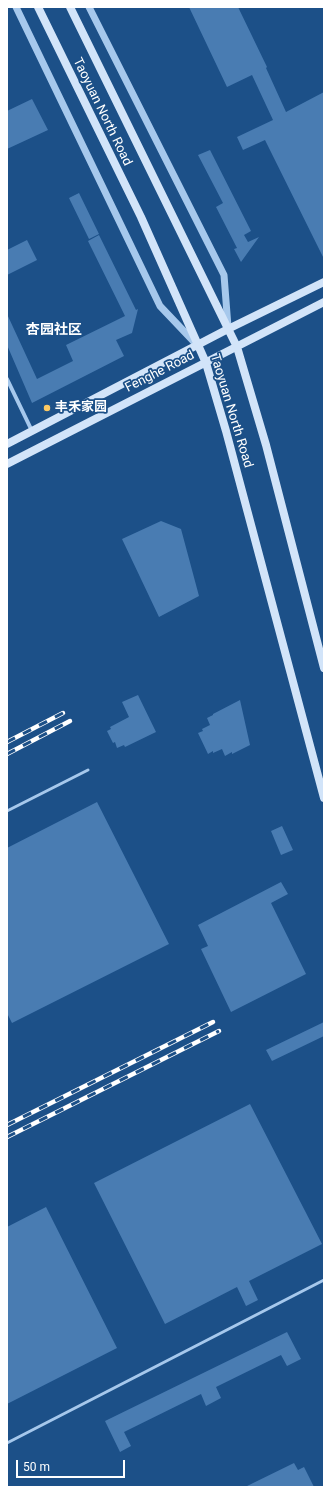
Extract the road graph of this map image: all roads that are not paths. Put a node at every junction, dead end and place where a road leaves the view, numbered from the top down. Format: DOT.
graph roads {
  1 [pos="16,7"];
  2 [pos="38,7"];
  3 [pos="70,7"];
  4 [pos="89,7"];
  5 [pos="324,282"];
  6 [pos="324,302"];
  7 [pos="228,329"];
  8 [pos="197,346"];
  9 [pos="236,347"];
  10 [pos="206,362"];
  11 [pos="7,379"];
  12 [pos="32,431"];
  13 [pos="7,444"];
  14 [pos="7,464"];
  15 [pos="324,668"];
  16 [pos="88,770"];
  17 [pos="324,798"];
  18 [pos="7,811"];
  19 [pos="324,1280"];
  20 [pos="7,1443"];
  1 -- 8 [label="street"];
  2 -- 8 [label="main road, Taoyuan North Road"];
  3 -- 7 [label="main road, Taoyuan North Road"];
  4 -- 7 [label="street"];
  5 -- 7 [label="main road, Fenghe Road"];
  6 -- 9 [label="main road, Fenghe Road"];
  7 -- 8 [label="main road, Fenghe Road"];
  7 -- 9 [label="main road, Taoyuan North Road"];
  8 -- 10 [label="main road, Taoyuan North Road"];
  8 -- 12 [label="main road, Fenghe Road"];
  9 -- 10 [label="main road, Fenghe Road"];
  9 -- 15 [label="main road, Taoyuan North Road"];
  10 -- 14 [label="main road, Fenghe Road"];
  10 -- 17 [label="main road, Taoyuan North Road"];
  11 -- 12 [label="street"];
  12 -- 13 [label="main road, Fenghe Road"];
  16 -- 18 [label="lane"];
  19 -- 20 [label="lane"];
}
